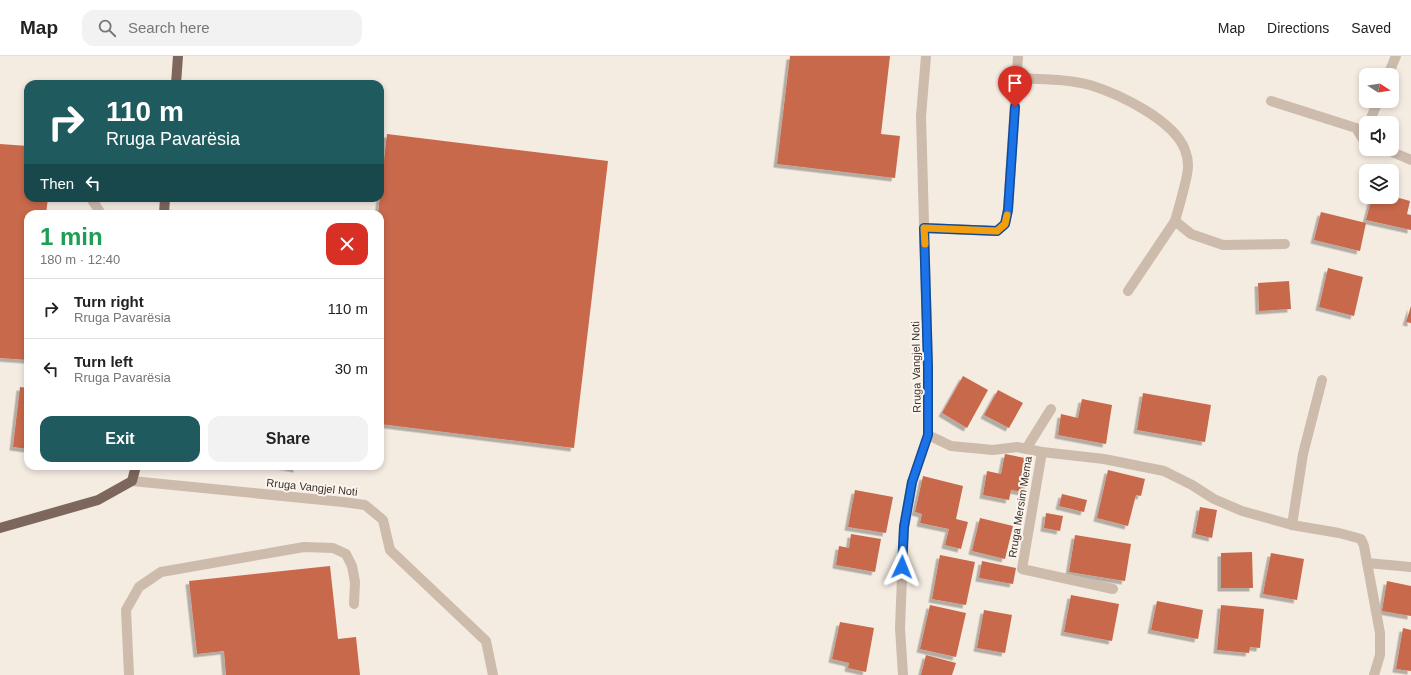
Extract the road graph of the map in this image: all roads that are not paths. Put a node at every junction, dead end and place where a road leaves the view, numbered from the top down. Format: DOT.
graph roads {
  1 [pos="178,56"];
  2 [pos="926,56"];
  3 [pos="1018,56"];
  4 [pos="1396,56"];
  5 [pos="1391,68"];
  6 [pos="1017,78"];
  7 [pos="176,80"];
  8 [pos="1271,101"];
  9 [pos="1359,131"];
  10 [pos="1399,155"];
  11 [pos="1411,160"];
  12 [pos="1175,221"];
  13 [pos="924,228"];
  14 [pos="1285,244"];
  15 [pos="1128,291"];
  16 [pos="1322,380"];
  17 [pos="1051,409"];
  18 [pos="928,435"];
  19 [pos="1026,449"];
  20 [pos="1042,452"];
  21 [pos="135,470"];
  22 [pos="132,481"];
  23 [pos="1292,526"];
  24 [pos="0,528"];
  25 [pos="1367,564"];
  26 [pos="1411,567"];
  27 [pos="1113,589"];
  28 [pos="354,604"];
  29 [pos="129,675"];
  30 [pos="493,675"];
  31 [pos="902,675"];
  32 [pos="1374,675"];
  1 -- 7 [label="main road"];
  2 -- 13 [label="street, Rruga Vangjel Noti"];
  3 -- 6 [label="street"];
  4 -- 5 [label="street"];
  6 -- 12 [label="street"];
  6 -- 13 [label="street"];
  8 -- 9 [label="street"];
  10 -- 11 [label="street"];
  12 -- 14 [label="street"];
  12 -- 15 [label="street"];
  13 -- 18 [label="street, Rruga Vangjel Noti"];
  16 -- 23 [label="street"];
  17 -- 19 [label="street"];
  18 -- 19 [label="street, Rruga Mersim Mema"];
  18 -- 31 [label="street, Rruga Vangjel Noti"];
  19 -- 20 [label="street, Rruga Mersim Mema"];
  20 -- 23 [label="street, Rruga Mersim Mema"];
  20 -- 27 [label="street, Rruga Mersim Mema"];
  21 -- 22 [label="main road"];
  22 -- 24 [label="main road"];
  22 -- 30 [label="street, Rruga Vangjel Noti"];
  23 -- 25 [label="street, Rruga Mersim Mema"];
  25 -- 26 [label="street"];
  25 -- 32 [label="street, Rruga Mersim Mema"];
  28 -- 29 [label="street"];
}
